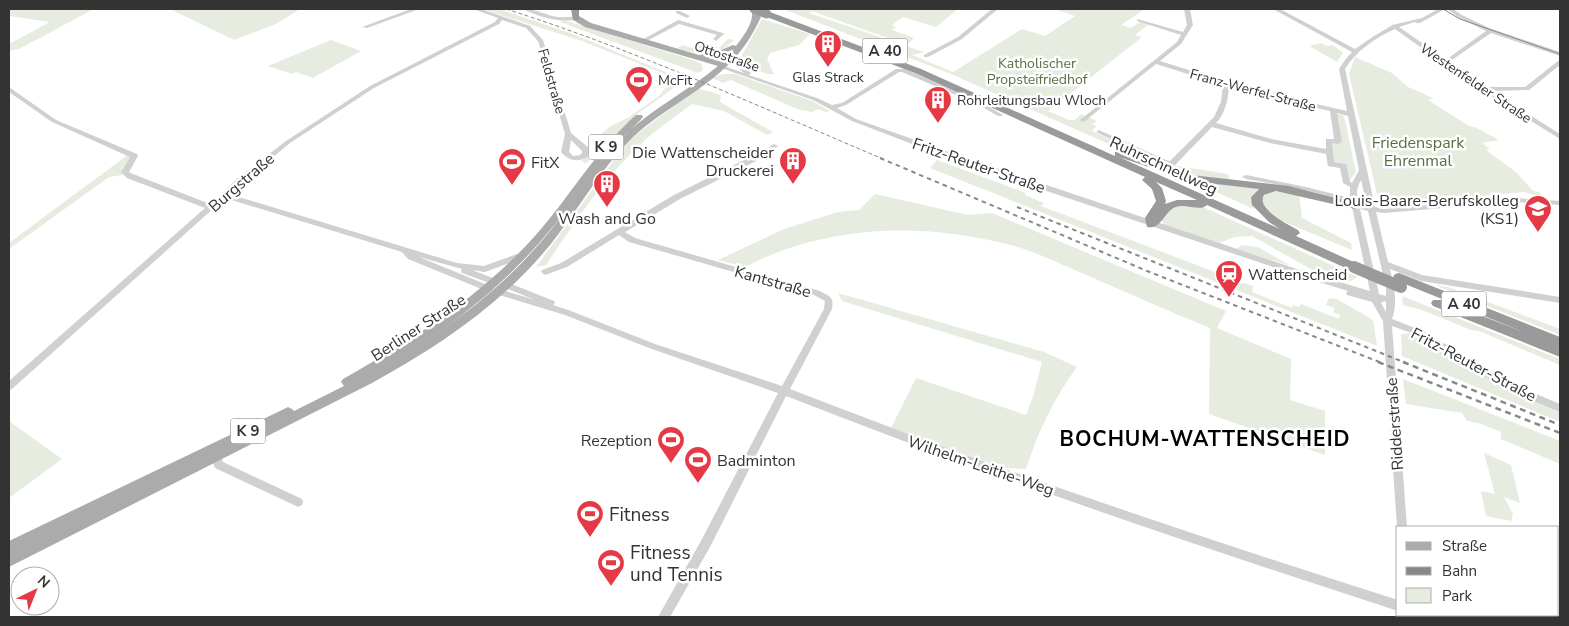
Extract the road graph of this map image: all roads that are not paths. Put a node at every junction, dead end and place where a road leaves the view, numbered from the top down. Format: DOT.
graph roads {
  1 [pos="416,9"];
  2 [pos="476,9"];
  3 [pos="526,9"];
  4 [pos="575,9"];
  5 [pos="995,9"];
  6 [pos="1186,9"];
  7 [pos="1276,9"];
  8 [pos="1450,9"];
  9 [pos="1438,10"];
  10 [pos="755,11"];
  11 [pos="770,11"];
  12 [pos="678,12"];
  13 [pos="687,16"];
  14 [pos="501,18"];
  15 [pos="576,18"];
  16 [pos="1139,20"];
  17 [pos="365,27"];
  18 [pos="1396,28"];
  19 [pos="1490,29"];
  20 [pos="1185,34"];
  21 [pos="1382,35"];
  22 [pos="716,39"];
  23 [pos="1410,39"];
  24 [pos="643,41"];
  25 [pos="659,46"];
  26 [pos="734,51"];
  27 [pos="1356,52"];
  28 [pos="1560,54"];
  29 [pos="698,56"];
  30 [pos="926,56"];
  31 [pos="1156,62"];
  32 [pos="1444,62"];
  33 [pos="1560,62"];
  34 [pos="719,65"];
  35 [pos="748,73"];
  36 [pos="1226,85"];
  37 [pos="1484,89"];
  38 [pos="9,90"];
  39 [pos="788,90"];
  40 [pos="833,107"];
  41 [pos="1333,110"];
  42 [pos="1350,114"];
  43 [pos="1000,115"];
  44 [pos="1083,120"];
  45 [pos="1211,124"];
  46 [pos="1099,132"];
  47 [pos="568,134"];
  48 [pos="1560,137"];
  49 [pos="774,146"];
  50 [pos="1329,152"];
  51 [pos="1114,156"];
  52 [pos="1363,170"];
  53 [pos="1246,177"];
  54 [pos="1354,186"];
  55 [pos="1276,187"];
  56 [pos="224,195"];
  57 [pos="1560,203"];
  58 [pos="1355,206"];
  59 [pos="211,207"];
  60 [pos="1371,209"];
  61 [pos="1151,224"];
  62 [pos="1267,229"];
  63 [pos="619,232"];
  64 [pos="1294,233"];
  65 [pos="406,252"];
  66 [pos="523,255"];
  67 [pos="1353,263"];
  68 [pos="1385,264"];
  69 [pos="457,266"];
  70 [pos="545,272"];
  71 [pos="1400,282"];
  72 [pos="497,287"];
  73 [pos="1375,297"];
  74 [pos="1390,300"];
  75 [pos="1560,300"];
  76 [pos="1387,321"];
  77 [pos="1560,342"];
  78 [pos="1560,352"];
  79 [pos="9,386"];
  80 [pos="784,391"];
  81 [pos="1560,408"];
  82 [pos="216,457"];
  83 [pos="298,502"];
  84 [pos="1402,526"];
  85 [pos="9,548"];
  86 [pos="9,560"];
  87 [pos="1396,605"];
  88 [pos="664,617"];
  1 -- 17 [label="street"];
  2 -- 14 [label="street, Feldstraße"];
  3 -- 15 [label="street, Ottostraße"];
  4 -- 15 [label="highway"];
  5 -- 30 [label="street"];
  6 -- 20 [label="street"];
  7 -- 27 [label="street"];
  8 -- 19 [label="street"];
  9 -- 18 [label="street"];
  9 -- 19 [label="street"];
  10 -- 11 [label="highway, Ruhrschnellweg / A 40, bridge"];
  10 -- 26 [label="main road, Berliner Straße / K 9"];
  11 -- 51 [label="highway, Ruhrschnellweg / A 40"];
  12 -- 13 [label="street, Ottostraße"];
  14 -- 47 [label="street, Feldstraße"];
  14 -- 56 [label="street, Burgstraße"];
  15 -- 24 [label="main road, Ottostraße"];
  16 -- 20 [label="street"];
  18 -- 21 [label="street"];
  18 -- 23 [label="street, Westenfelder Straße"];
  19 -- 28 [label="street"];
  19 -- 32 [label="street"];
  20 -- 31 [label="street"];
  21 -- 23 [label="street"];
  21 -- 27 [label="street"];
  22 -- 24 [label="street, Ottostraße"];
  23 -- 32 [label="street, Westenfelder Straße"];
  24 -- 25 [label="main road, Ottostraße"];
  25 -- 29 [label="main road, Ottostraße"];
  25 -- 34 [label="main road, Ottostraße"];
  26 -- 29 [label="main road"];
  26 -- 34 [label="main road, Berliner Straße / K 9"];
  26 -- 35 [label="street, Ottostraße"];
  27 -- 42 [label="street"];
  29 -- 34 [label="main road, Ottostraße"];
  31 -- 36 [label="street, Franz-Werfel-Straße"];
  31 -- 44 [label="street"];
  32 -- 37 [label="street, Westenfelder Straße"];
  33 -- 37 [label="street"];
  34 -- 35 [label="street, Ottostraße"];
  34 -- 39 [label="street, Ottostraße"];
  34 -- 66 [label="main road, Berliner Straße / K 9"];
  34 -- 72 [label="main road, Berliner Straße / K 9"];
  35 -- 39 [label="street, Ottostraße"];
  36 -- 41 [label="street, Franz-Werfel-Straße"];
  36 -- 45 [label="street"];
  37 -- 48 [label="street, Westenfelder Straße"];
  38 -- 59 [label="street"];
  39 -- 40 [label="street, Ottostraße"];
  40 -- 43 [label="street"];
  40 -- 61 [label="street, Fritz-Reuter-Straße"];
  41 -- 42 [label="street, Franz-Werfel-Straße"];
  41 -- 50 [label="street"];
  42 -- 52 [label="street"];
  45 -- 46 [label="street"];
  45 -- 50 [label="street"];
  49 -- 63 [label="street"];
  50 -- 54 [label="street"];
  51 -- 55 [label="highway"];
  51 -- 61 [label="highway"];
  51 -- 62 [label="highway, Ruhrschnellweg / A 40"];
  51 -- 64 [label="highway, Ruhrschnellweg / A 40"];
  52 -- 54 [label="street"];
  52 -- 60 [label="street"];
  53 -- 58 [label="street"];
  54 -- 58 [label="street"];
  55 -- 58 [label="highway"];
  55 -- 64 [label="highway"];
  56 -- 59 [label="street, Burgstraße"];
  56 -- 65 [label="street"];
  57 -- 60 [label="street"];
  58 -- 60 [label="street"];
  58 -- 73 [label="street"];
  59 -- 79 [label="street, Burgstraße"];
  60 -- 68 [label="street"];
  61 -- 62 [label="highway"];
  61 -- 73 [label="street, Fritz-Reuter-Straße"];
  62 -- 67 [label="highway, Ruhrschnellweg / A 40"];
  63 -- 70 [label="street"];
  63 -- 80 [label="street, Kantstraße"];
  64 -- 67 [label="highway, Ruhrschnellweg / A 40"];
  65 -- 69 [label="street"];
  65 -- 72 [label="street"];
  66 -- 69 [label="street"];
  66 -- 72 [label="main road, Berliner Straße / K 9"];
  67 -- 71 [label="highway, Ruhrschnellweg / A 40, bridge"];
  68 -- 74 [label="street"];
  68 -- 75 [label="street"];
  69 -- 72 [label="street"];
  71 -- 77 [label="highway, Ruhrschnellweg / A 40"];
  71 -- 78 [label="highway, Ruhrschnellweg / A 40"];
  72 -- 80 [label="street, Wilhelm-Leithe-Weg"];
  72 -- 82 [label="main road, Berliner Straße / K 9"];
  72 -- 85 [label="main road, Berliner Straße / K 9"];
  73 -- 74 [label="street, Fritz-Reuter-Straße"];
  73 -- 76 [label="street"];
  74 -- 76 [label="street"];
  76 -- 81 [label="street, Fritz-Reuter-Straße"];
  76 -- 84 [label="street, Ridderstraße"];
  80 -- 87 [label="street, Wilhelm-Leithe-Weg"];
  80 -- 88 [label="street"];
  82 -- 83 [label="street"];
  82 -- 86 [label="main road, Berliner Straße / K 9"];
}
